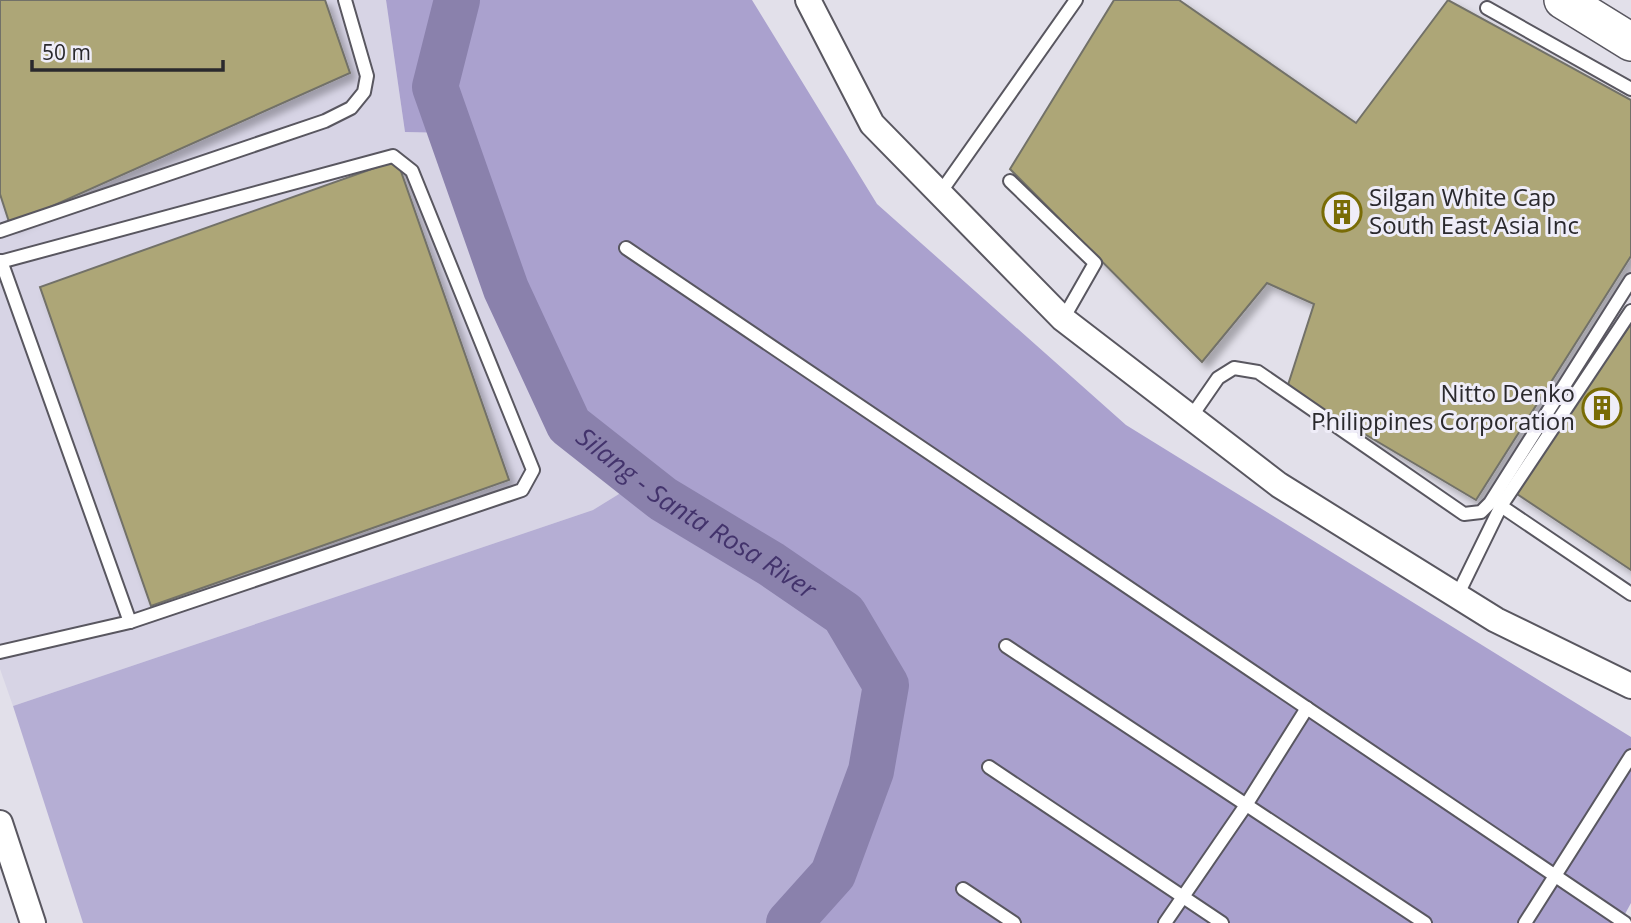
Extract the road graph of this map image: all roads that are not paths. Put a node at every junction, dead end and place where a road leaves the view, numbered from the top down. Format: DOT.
graph roads {
  1 [pos="345,0"];
  2 [pos="808,0"];
  3 [pos="1076,0"];
  4 [pos="1563,0"];
  5 [pos="1487,8"];
  6 [pos="1631,41"];
  7 [pos="1631,89"];
  8 [pos="1010,181"];
  9 [pos="940,193"];
  10 [pos="0,231"];
  11 [pos="626,248"];
  12 [pos="0,261"];
  13 [pos="1631,280"];
  14 [pos="1631,311"];
  15 [pos="1063,319"];
  16 [pos="1191,417"];
  17 [pos="1501,506"];
  18 [pos="1631,594"];
  19 [pos="1457,596"];
  20 [pos="130,622"];
  21 [pos="1006,646"];
  22 [pos="0,652"];
  23 [pos="1631,686"];
  24 [pos="1307,708"];
  25 [pos="1631,756"];
  26 [pos="989,767"];
  27 [pos="1246,805"];
  28 [pos="0,823"];
  29 [pos="1555,876"];
  30 [pos="964,889"];
  31 [pos="1183,897"];
  32 [pos="33,923"];
  33 [pos="1014,923"];
  34 [pos="1165,923"];
  35 [pos="1222,923"];
  36 [pos="1425,923"];
  37 [pos="1525,923"];
  38 [pos="1625,923"];
  1 -- 10 [label="lane"];
  2 -- 9 [label="street"];
  3 -- 9 [label="lane"];
  4 -- 6 [label="main road"];
  5 -- 7 [label="lane"];
  8 -- 15 [label="lane"];
  9 -- 15 [label="street"];
  11 -- 24 [label="lane"];
  12 -- 20 [label="lane"];
  12 -- 20 [label="lane"];
  13 -- 16 [label="lane"];
  14 -- 17 [label="lane"];
  15 -- 16 [label="street"];
  16 -- 19 [label="street"];
  17 -- 18 [label="lane"];
  17 -- 19 [label="lane"];
  19 -- 23 [label="street"];
  20 -- 22 [label="lane"];
  21 -- 27 [label="lane"];
  24 -- 27 [label="lane"];
  24 -- 29 [label="lane"];
  25 -- 29 [label="lane"];
  26 -- 31 [label="lane"];
  27 -- 31 [label="lane"];
  27 -- 36 [label="lane"];
  28 -- 32 [label="street"];
  29 -- 37 [label="lane"];
  29 -- 38 [label="lane"];
  30 -- 33 [label="lane"];
  31 -- 34 [label="lane"];
  31 -- 35 [label="lane"];
}
